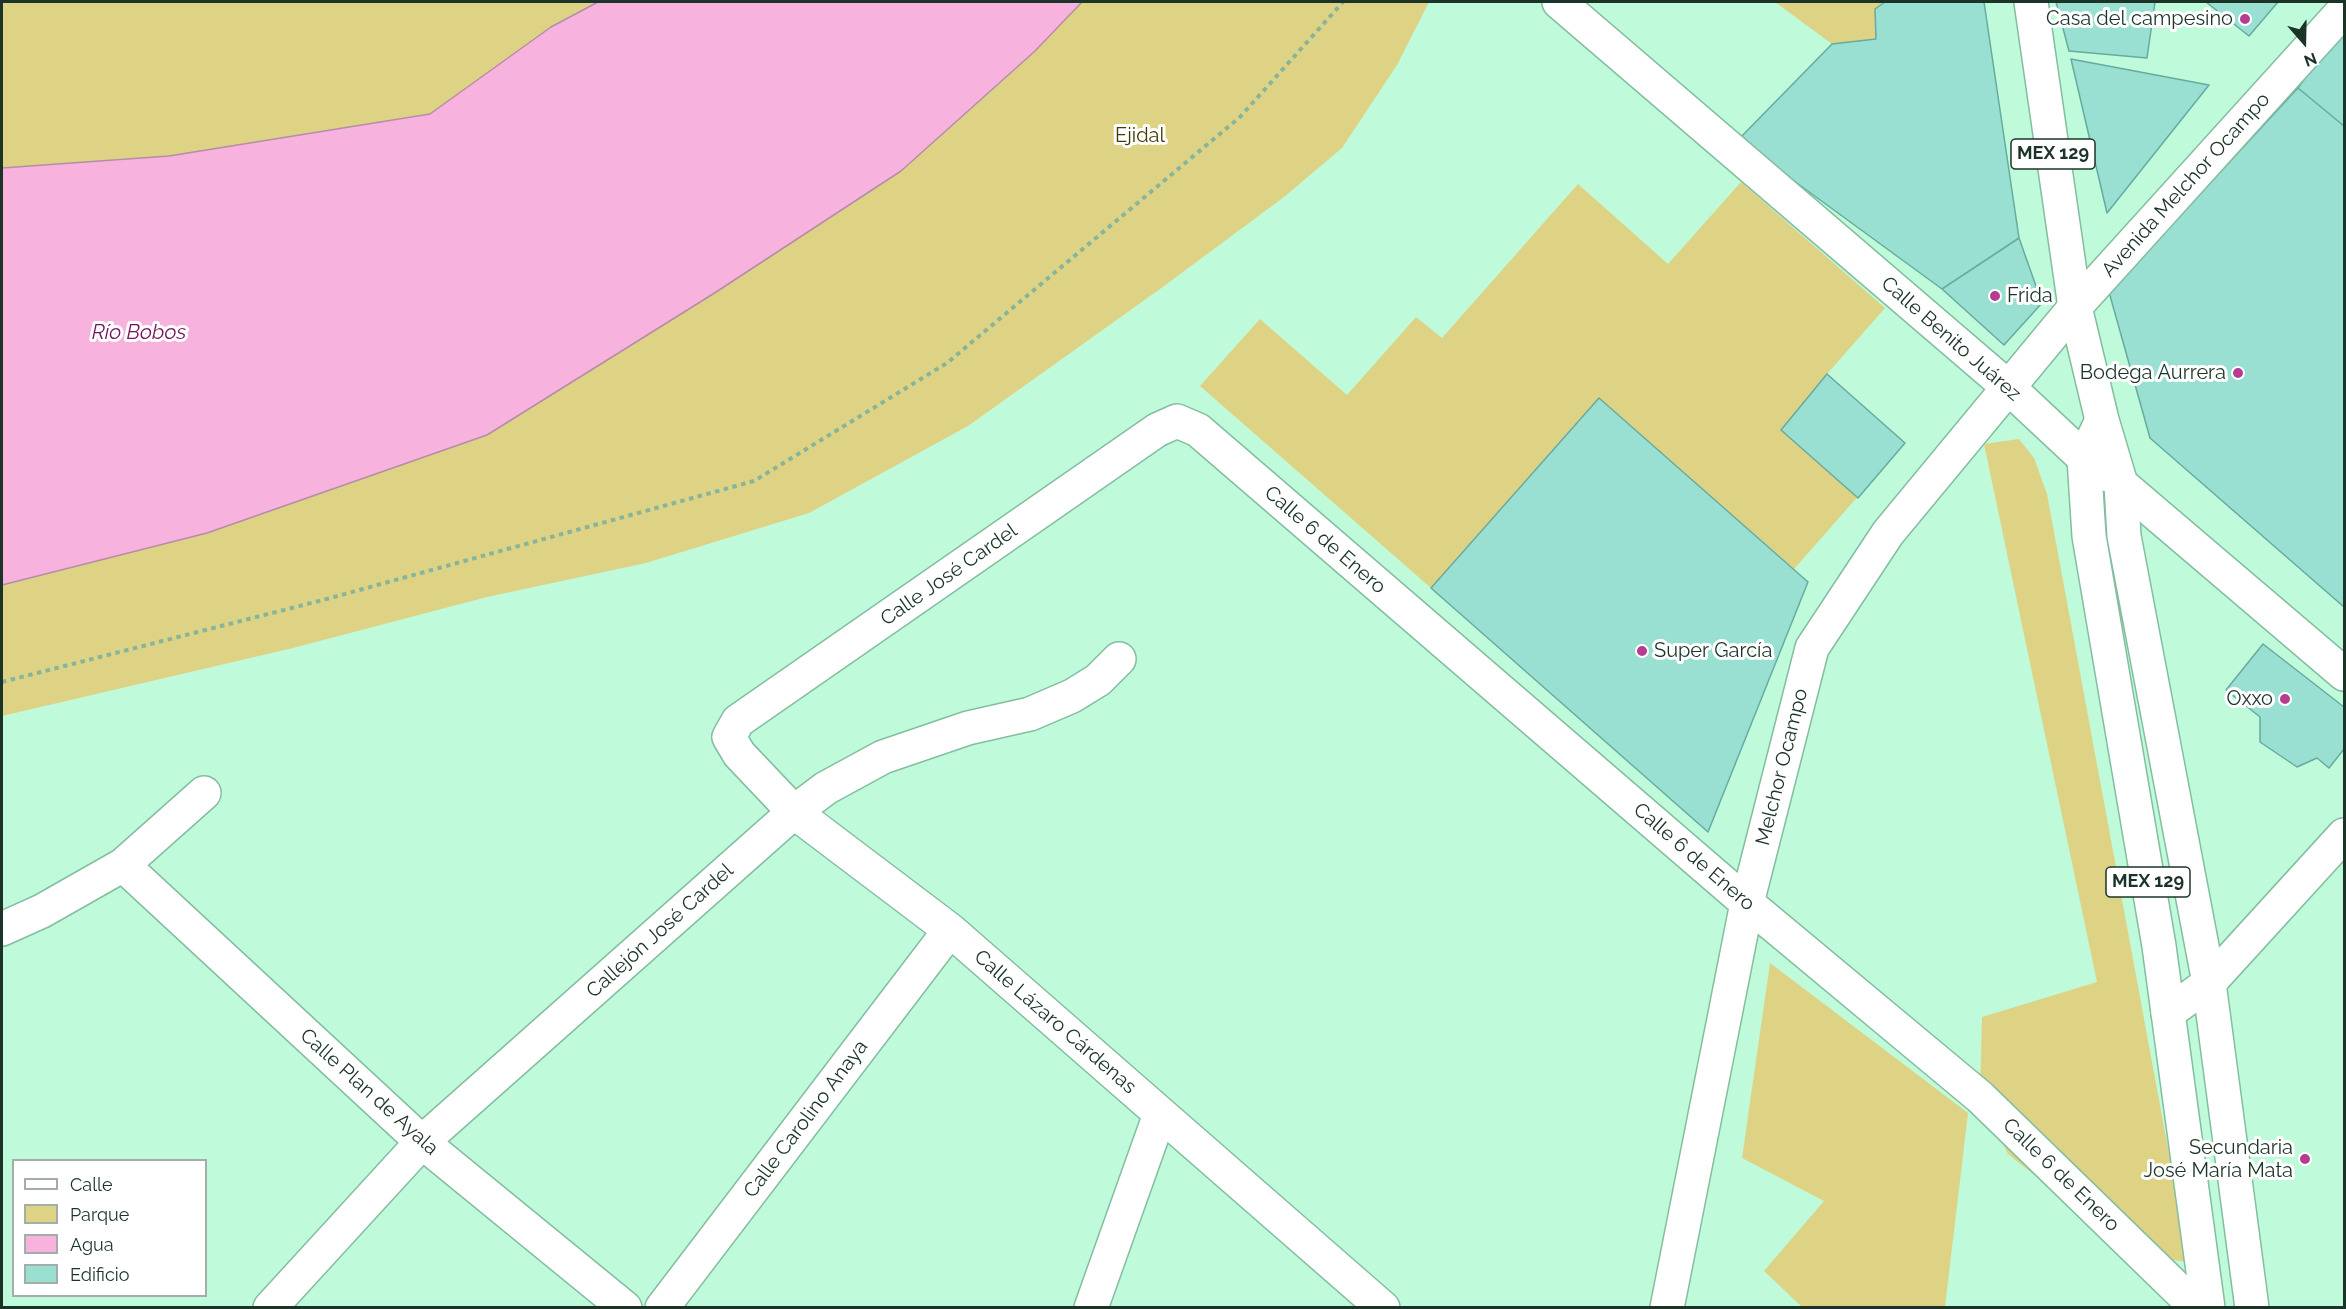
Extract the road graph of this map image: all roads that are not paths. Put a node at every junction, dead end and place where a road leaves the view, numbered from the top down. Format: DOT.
graph roads {
  1 [pos="1559,2"];
  2 [pos="2031,2"];
  3 [pos="2344,10"];
  4 [pos="2075,307"];
  5 [pos="2008,387"];
  6 [pos="2102,420"];
  7 [pos="1177,421"];
  8 [pos="2084,458"];
  9 [pos="2121,484"];
  10 [pos="1119,659"];
  11 [pos="2344,674"];
  12 [pos="729,737"];
  13 [pos="204,793"];
  14 [pos="794,812"];
  15 [pos="2344,835"];
  16 [pos="123,865"];
  17 [pos="1747,903"];
  18 [pos="2,929"];
  19 [pos="950,930"];
  20 [pos="2209,983"];
  21 [pos="2168,1014"];
  22 [pos="1160,1113"];
  23 [pos="422,1142"];
  24 [pos="270,1308"];
  25 [pos="625,1308"];
  26 [pos="662,1308"];
  27 [pos="1091,1308"];
  28 [pos="1383,1308"];
  29 [pos="1667,1308"];
  30 [pos="2198,1308"];
  31 [pos="2208,1308"];
  32 [pos="2252,1308"];
  1 -- 5 [label="street, Calle Benito Juárez"];
  2 -- 4 [label="street, MEX 129"];
  3 -- 4 [label="street, Avenida Melchor Ocampo"];
  4 -- 5 [label="street, Melchor Ocampo"];
  4 -- 6 [label="street, MEX 129"];
  5 -- 8 [label="street, Calle Benito Juárez"];
  5 -- 17 [label="street, Melchor Ocampo"];
  6 -- 8 [label="street, MEX 129"];
  6 -- 9 [label="street, MEX 129"];
  7 -- 12 [label="street, Calle José Cardel"];
  7 -- 17 [label="street, Calle 6 de Enero"];
  8 -- 9 [label="street, Calle Benito Juárez"];
  8 -- 21 [label="street, MEX 129"];
  9 -- 11 [label="street, Calle Benito Juárez"];
  9 -- 20 [label="street, MEX 129"];
  10 -- 14 [label="street, Callejón José Cardel"];
  12 -- 14 [label="street, Calle Lázaro Cárdenas"];
  13 -- 16 [label="street"];
  14 -- 19 [label="street, Calle Lázaro Cárdenas"];
  14 -- 23 [label="street, Callejón José Cardel"];
  15 -- 20 [label="street"];
  16 -- 18 [label="street"];
  16 -- 23 [label="street, Calle Plan de Ayala"];
  17 -- 29 [label="street, Melchor Ocampo"];
  17 -- 30 [label="street, Calle 6 de Enero"];
  19 -- 22 [label="street, Calle Lázaro Cárdenas"];
  19 -- 26 [label="street, Calle Carolino Anaya"];
  20 -- 21 [label="street"];
  20 -- 32 [label="street, MEX 129"];
  21 -- 31 [label="street, MEX 129"];
  22 -- 27 [label="street"];
  22 -- 28 [label="street, Calle Lázaro Cárdenas"];
  23 -- 24 [label="street, Callejón José Cardel"];
  23 -- 25 [label="street, Calle Plan de Ayala"];
}
